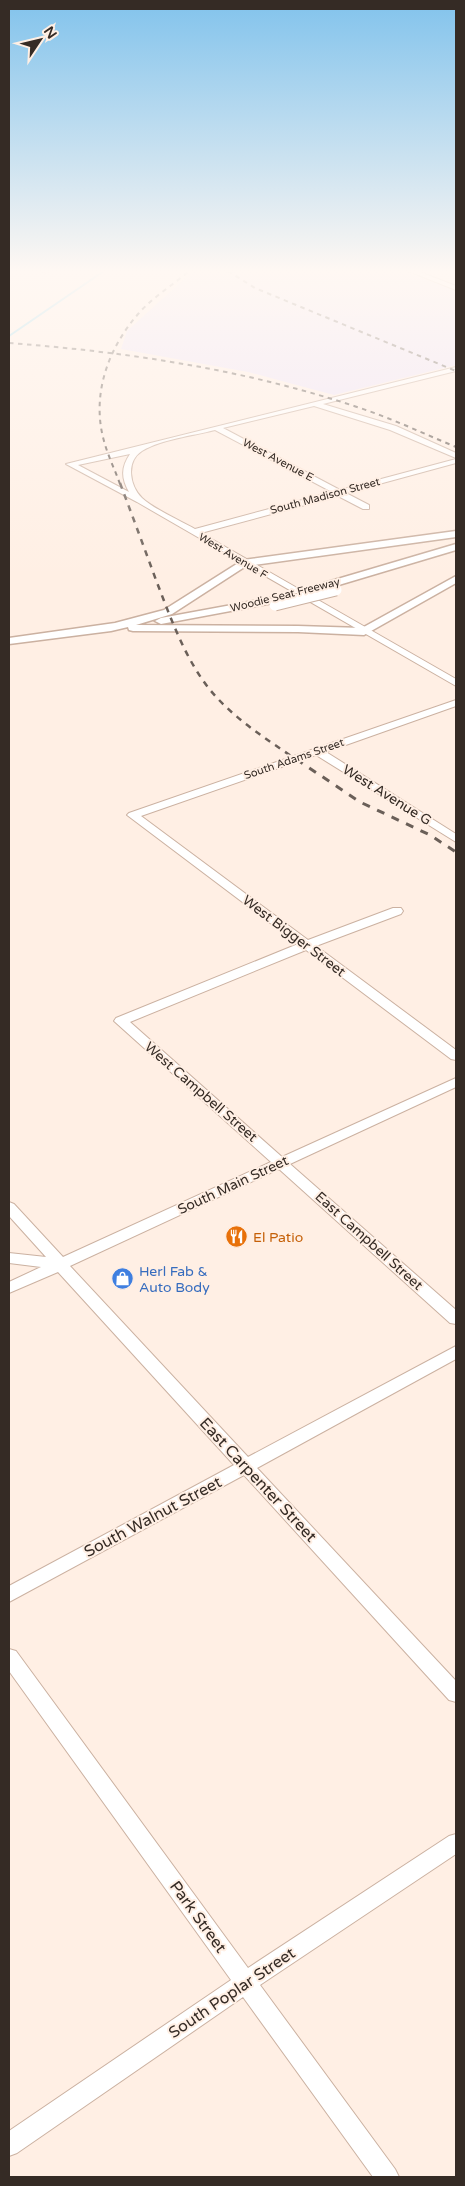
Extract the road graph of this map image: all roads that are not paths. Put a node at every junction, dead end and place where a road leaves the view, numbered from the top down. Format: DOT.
graph roads {
  1 [pos="440,373"];
  2 [pos="315,404"];
  3 [pos="217,428"];
  4 [pos="138,450"];
  5 [pos="456,456"];
  6 [pos="456,461"];
  7 [pos="338,492"];
  8 [pos="140,501"];
  9 [pos="366,507"];
  10 [pos="194,532"];
  11 [pos="456,534"];
  12 [pos="456,547"];
  13 [pos="456,554"];
  14 [pos="243,562"];
  15 [pos="456,579"];
  16 [pos="332,588"];
  17 [pos="111,628"];
  18 [pos="364,632"];
  19 [pos="9,641"];
  20 [pos="456,684"];
  21 [pos="456,703"];
  22 [pos="318,751"];
  23 [pos="133,814"];
  24 [pos="456,839"];
  25 [pos="397,910"];
  26 [pos="306,945"];
  27 [pos="456,1056"];
  28 [pos="456,1082"];
  29 [pos="281,1163"];
  30 [pos="9,1207"];
  31 [pos="9,1258"];
  32 [pos="61,1264"];
  33 [pos="9,1288"];
  34 [pos="456,1319"];
  35 [pos="456,1352"];
  36 [pos="246,1467"];
  37 [pos="9,1595"];
  38 [pos="9,1657"];
  39 [pos="456,1694"];
  40 [pos="456,1843"];
  41 [pos="246,1982"];
  42 [pos="9,2144"];
  43 [pos="387,2177"];
  1 -- 2 [label="street"];
  2 -- 3 [label="street"];
  2 -- 5 [label="street"];
  3 -- 4 [label="street"];
  3 -- 7 [label="street, West Avenue E"];
  4 -- 8 [label="street, West Avenue F"];
  4 -- 8 [label="street"];
  6 -- 7 [label="street, South Madison Street"];
  7 -- 9 [label="street, West Avenue E"];
  7 -- 10 [label="street, South Madison Street"];
  8 -- 10 [label="street, West Avenue F"];
  10 -- 14 [label="street, West Avenue F"];
  11 -- 14 [label="main road"];
  12 -- 16 [label="main road, Woodie Seat Freeway"];
  13 -- 16 [label="main road, Woodie Seat Freeway"];
  14 -- 17 [label="main road"];
  14 -- 18 [label="street, West Avenue F"];
  15 -- 18 [label="main road"];
  16 -- 17 [label="main road, Woodie Seat Freeway, bridge"];
  17 -- 18 [label="main road"];
  17 -- 19 [label="main road, Woodie Seat Freeway"];
  18 -- 20 [label="street, West Avenue F"];
  21 -- 22 [label="street, South Adams Street"];
  22 -- 23 [label="street, South Adams Street"];
  22 -- 24 [label="street, West Avenue G"];
  23 -- 26 [label="street, West Bigger Street"];
  25 -- 26 [label="street"];
  26 -- 27 [label="street, West Bigger Street"];
  26 -- 29 [label="street, West Campbell Street"];
  28 -- 29 [label="street, South Main Street"];
  29 -- 32 [label="street, South Main Street"];
  29 -- 34 [label="street, East Campbell Street"];
  30 -- 32 [label="street, East Carpenter Street"];
  31 -- 32 [label="street"];
  32 -- 33 [label="street, South Main Street"];
  32 -- 36 [label="street, East Carpenter Street"];
  35 -- 36 [label="street, South Walnut Street"];
  36 -- 37 [label="street, South Walnut Street"];
  36 -- 39 [label="street, East Carpenter Street"];
  38 -- 41 [label="street, Park Street"];
  40 -- 41 [label="street, South Poplar Street"];
  41 -- 42 [label="street, South Poplar Street"];
  41 -- 43 [label="street, Park Street"];
}
